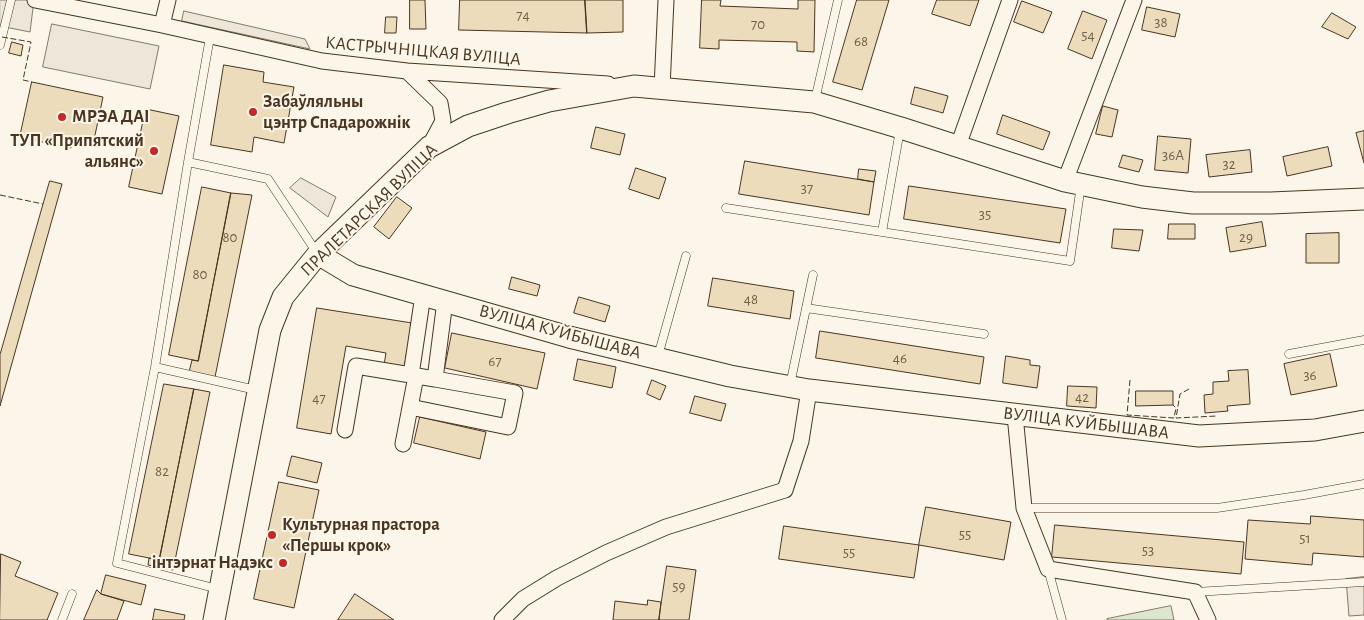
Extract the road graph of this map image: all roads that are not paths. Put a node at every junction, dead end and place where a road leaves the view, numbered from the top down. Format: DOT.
graph roads {
  1 [pos="11,0"];
  2 [pos="35,0"];
  3 [pos="168,0"];
  4 [pos="666,0"];
  5 [pos="838,0"];
  6 [pos="1010,0"];
  7 [pos="1134,0"];
  8 [pos="162,25"];
  9 [pos="210,37"];
  10 [pos="0,45"];
  11 [pos="407,71"];
  12 [pos="634,86"];
  13 [pos="662,88"];
  14 [pos="814,102"];
  15 [pos="901,128"];
  16 [pos="958,146"];
  17 [pos="429,147"];
  18 [pos="188,162"];
  19 [pos="1073,182"];
  20 [pos="1364,199"];
  21 [pos="726,208"];
  22 [pos="882,232"];
  23 [pos="318,254"];
  24 [pos="686,256"];
  25 [pos="813,275"];
  26 [pos="423,295"];
  27 [pos="445,302"];
  28 [pos="806,308"];
  29 [pos="984,334"];
  30 [pos="1364,340"];
  31 [pos="1289,354"];
  32 [pos="658,358"];
  33 [pos="155,367"];
  34 [pos="414,375"];
  35 [pos="435,379"];
  36 [pos="799,388"];
  37 [pos="258,391"];
  38 [pos="410,407"];
  39 [pos="1015,415"];
  40 [pos="1364,421"];
  41 [pos="345,430"];
  42 [pos="403,444"];
  43 [pos="1364,484"];
  44 [pos="1024,508"];
  45 [pos="1048,569"];
  46 [pos="1364,582"];
  47 [pos="220,589"];
  48 [pos="1195,592"];
  49 [pos="72,594"];
  50 [pos="62,620"];
  51 [pos="214,620"];
  52 [pos="502,620"];
  53 [pos="1062,620"];
  54 [pos="1208,620"];
  1 -- 10 [label="lane"];
  2 -- 8 [label="street, КАСТРЫЧНІЦКАЯ ВУЛІЦА"];
  3 -- 8 [label="street"];
  4 -- 13 [label="street"];
  5 -- 14 [label="lane"];
  6 -- 16 [label="street"];
  7 -- 19 [label="street"];
  8 -- 9 [label="street, КАСТРЫЧНІЦКАЯ ВУЛІЦА"];
  9 -- 11 [label="street, КАСТРЫЧНІЦКАЯ ВУЛІЦА"];
  9 -- 18 [label="lane"];
  11 -- 12 [label="street, КАСТРЫЧНІЦКАЯ ВУЛІЦА"];
  11 -- 17 [label="street"];
  12 -- 13 [label="main road, ПРАЛЕТАРСКАЯ ВУЛІЦА"];
  12 -- 17 [label="main road, ПРАЛЕТАРСКАЯ ВУЛІЦА"];
  13 -- 14 [label="main road, ПРАЛЕТАРСКАЯ ВУЛІЦА"];
  14 -- 15 [label="main road, ПРАЛЕТАРСКАЯ ВУЛІЦА"];
  15 -- 16 [label="main road, ПРАЛЕТАРСКАЯ ВУЛІЦА"];
  15 -- 22 [label="lane"];
  16 -- 19 [label="main road, ПРАЛЕТАРСКАЯ ВУЛІЦА"];
  17 -- 23 [label="main road, ПРАЛЕТАРСКАЯ ВУЛІЦА"];
  18 -- 23 [label="lane"];
  18 -- 33 [label="lane"];
  19 -- 20 [label="main road, ПРАЛЕТАРСКАЯ ВУЛІЦА"];
  19 -- 22 [label="lane"];
  21 -- 22 [label="lane"];
  23 -- 26 [label="main road, ВУЛІЦА КУЙБЫШАВА"];
  23 -- 37 [label="main road, ПРАЛЕТАРСКАЯ ВУЛІЦА"];
  24 -- 32 [label="lane"];
  25 -- 28 [label="lane"];
  26 -- 27 [label="main road, ВУЛІЦА КУЙБЫШАВА"];
  26 -- 34 [label="street"];
  27 -- 32 [label="main road, ВУЛІЦА КУЙБЫШАВА"];
  27 -- 35 [label="street"];
  28 -- 29 [label="lane"];
  28 -- 36 [label="lane"];
  30 -- 31 [label="lane"];
  32 -- 36 [label="main road, ВУЛІЦА КУЙБЫШАВА"];
  33 -- 37 [label="lane"];
  33 -- 47 [label="lane"];
  34 -- 35 [label="street"];
  34 -- 38 [label="street"];
  34 -- 41 [label="street"];
  35 -- 38 [label="street"];
  36 -- 39 [label="main road, ВУЛІЦА КУЙБЫШАВА"];
  36 -- 52 [label="street"];
  37 -- 47 [label="main road, ПРАЛЕТАРСКАЯ ВУЛІЦА"];
  38 -- 42 [label="street"];
  39 -- 40 [label="main road, ВУЛІЦА КУЙБЫШАВА"];
  39 -- 44 [label="street"];
  43 -- 44 [label="lane"];
  44 -- 45 [label="street"];
  45 -- 48 [label="street"];
  45 -- 53 [label="lane"];
  46 -- 48 [label="lane"];
  47 -- 51 [label="main road, ПРАЛЕТАРСКАЯ ВУЛІЦА"];
  48 -- 54 [label="street"];
  49 -- 50 [label="lane"];
}
